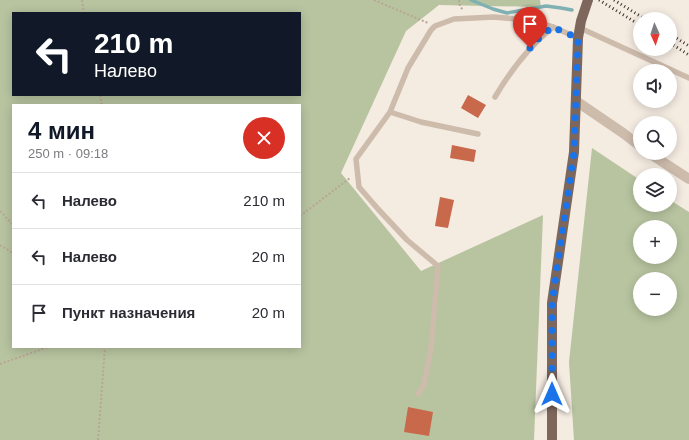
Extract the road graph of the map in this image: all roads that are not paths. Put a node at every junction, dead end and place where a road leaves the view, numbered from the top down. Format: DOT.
graph roads {
  1 [pos="588,0"];
  2 [pos="552,27"];
  3 [pos="579,33"];
  4 [pos="689,78"];
  5 [pos="495,96"];
  6 [pos="576,100"];
  7 [pos="390,112"];
  8 [pos="478,134"];
  9 [pos="633,141"];
  10 [pos="660,160"];
  11 [pos="689,179"];
  12 [pos="418,394"];
  13 [pos="552,440"];
  1 -- 3 [label="main road"];
  2 -- 3 [label="lane"];
  2 -- 5 [label="lane"];
  2 -- 7 [label="lane"];
  3 -- 4 [label="lane"];
  3 -- 6 [label="main road"];
  6 -- 9 [label="street"];
  6 -- 13 [label="main road"];
  7 -- 8 [label="lane"];
  7 -- 12 [label="lane"];
  10 -- 11 [label="street"];
}
